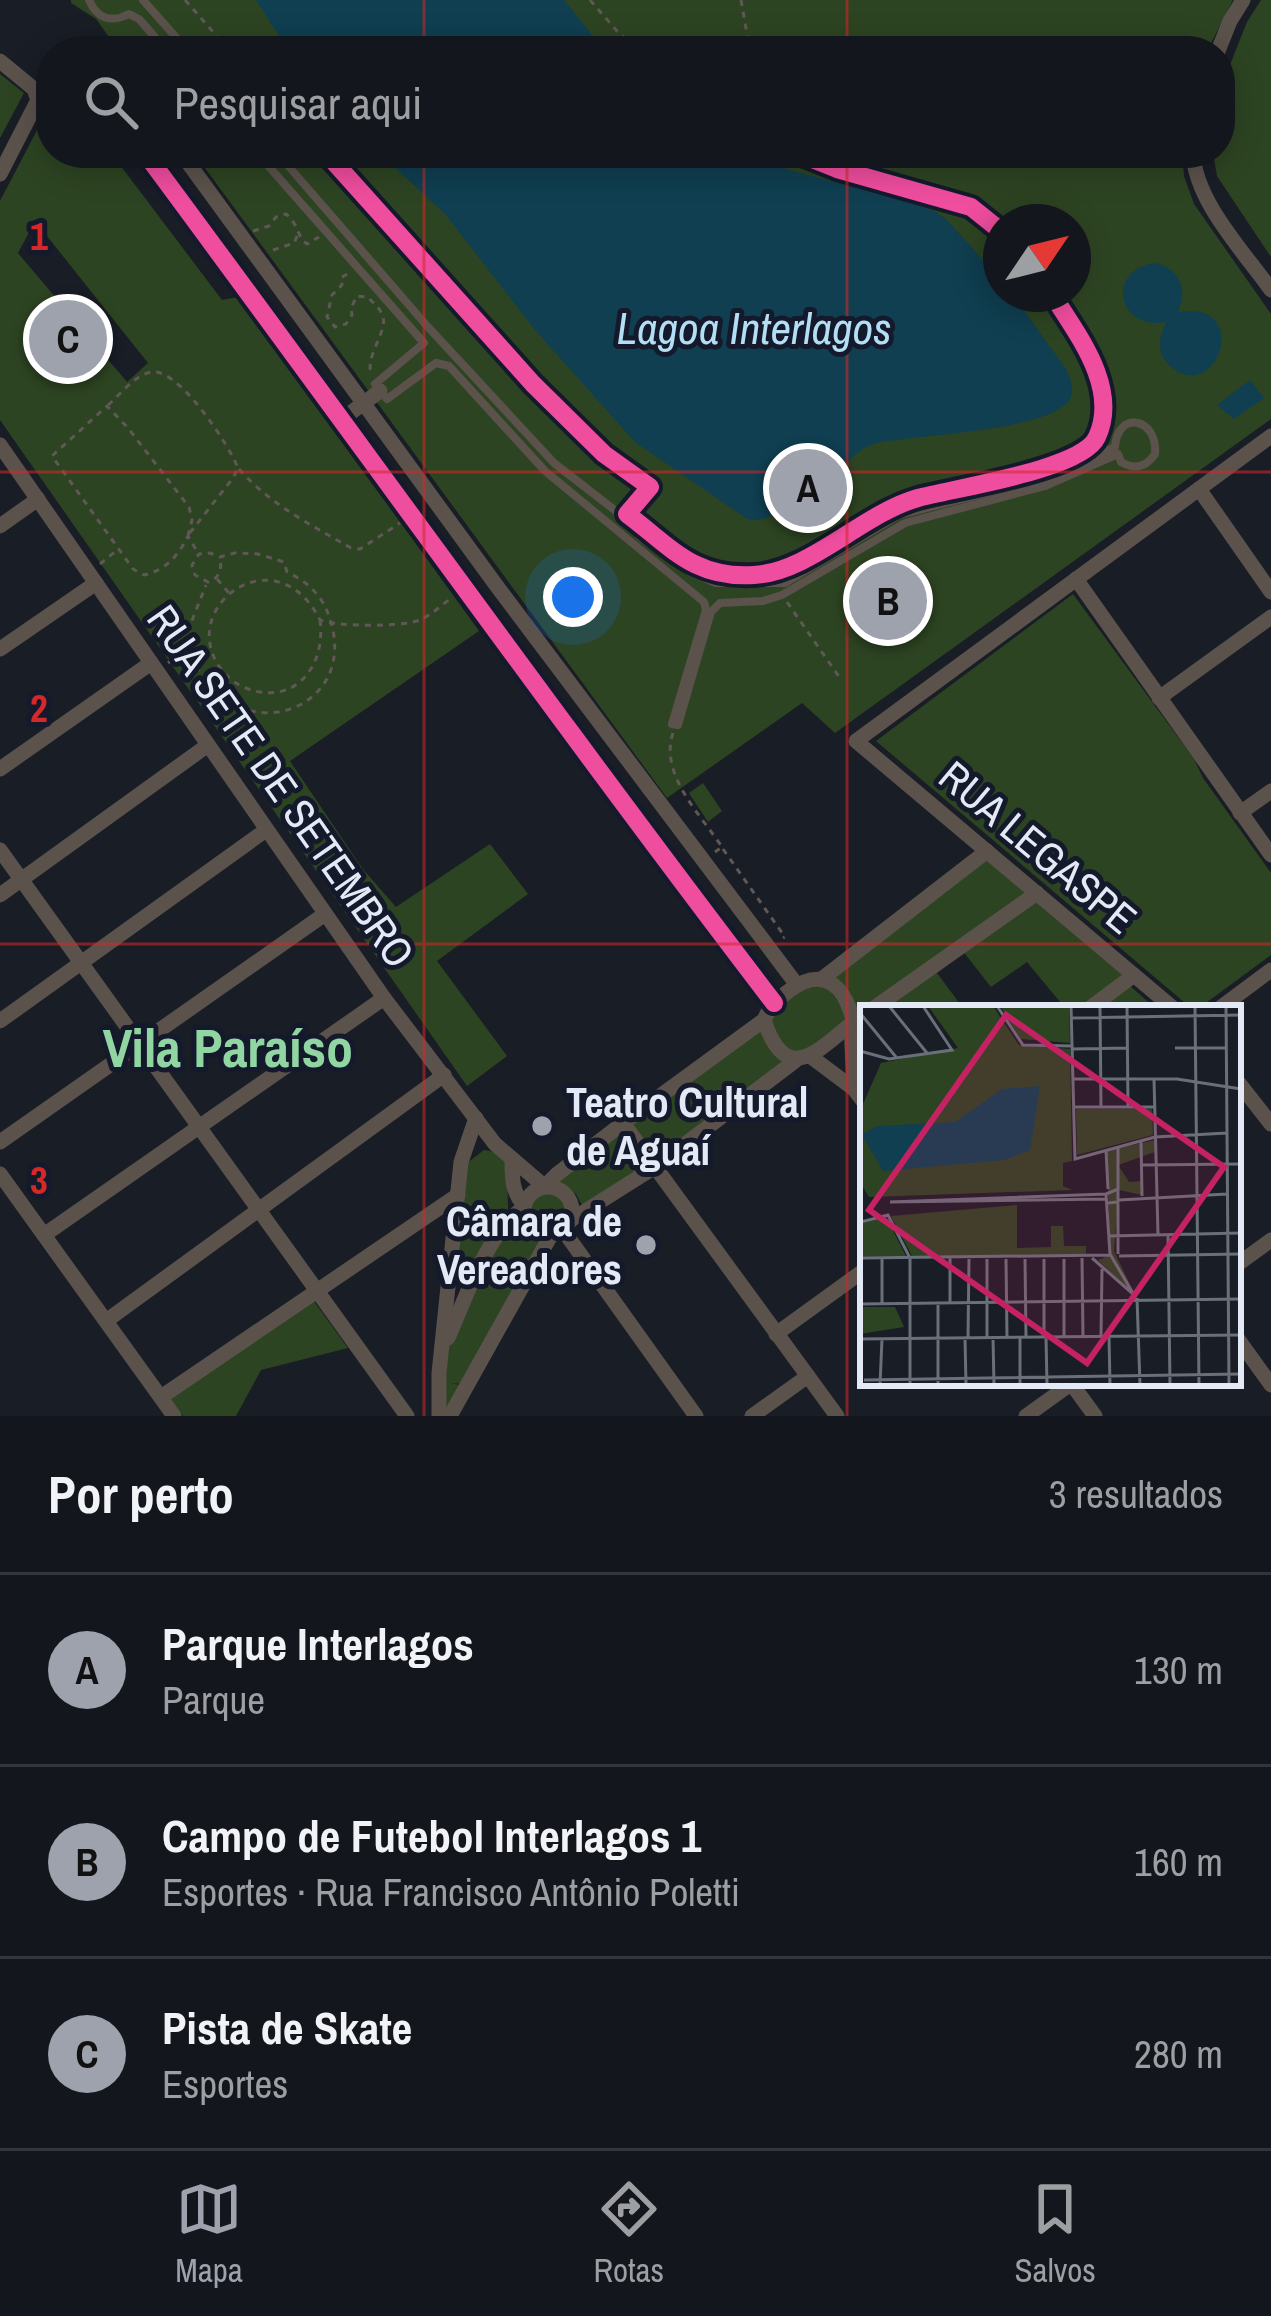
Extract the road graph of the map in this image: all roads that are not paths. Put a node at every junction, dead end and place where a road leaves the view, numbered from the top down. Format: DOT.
graph roads {
  1 [pos="89,0"];
  2 [pos="143,0"];
  3 [pos="1243,0"];
  4 [pos="154,36"];
  5 [pos="175,36"];
  6 [pos="1224,36"];
  7 [pos="0,61"];
  8 [pos="36,94"];
  9 [pos="36,104"];
  10 [pos="156,168"];
  11 [pos="192,168"];
  12 [pos="270,168"];
  13 [pos="290,168"];
  14 [pos="1195,168"];
  15 [pos="0,174"];
  16 [pos="1271,290"];
  17 [pos="375,384"];
  18 [pos="363,403"];
  19 [pos="341,420"];
  20 [pos="1271,436"];
  21 [pos="0,445"];
  22 [pos="1199,489"];
  23 [pos="38,500"];
  24 [pos="443,512"];
  25 [pos="415,522"];
  26 [pos="0,526"];
  27 [pos="92,578"];
  28 [pos="1076,579"];
  29 [pos="496,585"];
  30 [pos="1271,592"];
  31 [pos="469,596"];
  32 [pos="1271,617"];
  33 [pos="0,649"];
  34 [pos="154,667"];
  35 [pos="1159,698"];
  36 [pos="208,746"];
  37 [pos="620,748"];
  38 [pos="596,765"];
  39 [pos="0,769"];
  40 [pos="1271,791"];
  41 [pos="1240,813"];
  42 [pos="266,830"];
  43 [pos="0,850"];
  44 [pos="987,851"];
  45 [pos="1271,855"];
  46 [pos="21,879"];
  47 [pos="1036,893"];
  48 [pos="0,895"];
  49 [pos="325,914"];
  50 [pos="81,963"];
  51 [pos="1271,970"];
  52 [pos="1134,975"];
  53 [pos="823,978"];
  54 [pos="797,985"];
  55 [pos="384,998"];
  56 [pos="775,1003"];
  57 [pos="878,1005"];
  58 [pos="1094,1005"];
  59 [pos="1169,1005"];
  60 [pos="1224,1005"];
  61 [pos="764,1020"];
  62 [pos="856,1020"];
  63 [pos="0,1021"];
  64 [pos="140,1044"];
  65 [pos="802,1059"];
  66 [pos="444,1075"];
  67 [pos="1241,1086"];
  68 [pos="858,1095"];
  69 [pos="476,1118"];
  70 [pos="623,1123"];
  71 [pos="1271,1124"];
  72 [pos="199,1127"];
  73 [pos="0,1142"];
  74 [pos="495,1144"];
  75 [pos="512,1161"];
  76 [pos="461,1162"];
  77 [pos="655,1167"];
  78 [pos="0,1174"];
  79 [pos="545,1185"];
  80 [pos="458,1195"];
  81 [pos="524,1206"];
  82 [pos="259,1210"];
  83 [pos="562,1228"];
  84 [pos="44,1235"];
  85 [pos="1271,1240"];
  86 [pos="1241,1262"];
  87 [pos="860,1273"];
  88 [pos="317,1291"];
  89 [pos="106,1321"];
  90 [pos="776,1334"];
  91 [pos="1241,1343"];
  92 [pos="443,1350"];
  93 [pos="439,1373"];
  94 [pos="808,1376"];
  95 [pos="1271,1385"];
  96 [pos="1067,1386"];
  97 [pos="1073,1386"];
  98 [pos="466,1387"];
  99 [pos="160,1397"];
  100 [pos="439,1415"];
  101 [pos="175,1416"];
  102 [pos="407,1416"];
  103 [pos="450,1416"];
  104 [pos="696,1416"];
  105 [pos="752,1416"];
  106 [pos="837,1416"];
  107 [pos="1026,1416"];
  108 [pos="1095,1416"];
  1 -- 4 [label="lane"];
  2 -- 5 [label="lane"];
  3 -- 6 [label="street"];
  7 -- 8 [label="street"];
  9 -- 15 [label="street"];
  10 -- 19 [label="street"];
  11 -- 18 [label="street"];
  12 -- 17 [label="lane"];
  13 -- 17 [label="lane"];
  14 -- 16 [label="street"];
  17 -- 18 [label="street"];
  18 -- 19 [label="street"];
  18 -- 24 [label="street"];
  19 -- 25 [label="street"];
  20 -- 22 [label="street"];
  21 -- 23 [label="street, RUA SETE DE SETEMBRO"];
  22 -- 28 [label="street"];
  22 -- 30 [label="street"];
  23 -- 26 [label="street"];
  23 -- 27 [label="street, RUA SETE DE SETEMBRO"];
  24 -- 25 [label="street"];
  24 -- 29 [label="street"];
  25 -- 31 [label="street"];
  27 -- 33 [label="street"];
  27 -- 34 [label="street, RUA SETE DE SETEMBRO"];
  28 -- 35 [label="street"];
  28 -- 44 [label="street, RUA LEGASPE"];
  29 -- 31 [label="street"];
  29 -- 37 [label="street"];
  31 -- 38 [label="street"];
  32 -- 35 [label="street"];
  34 -- 36 [label="street, RUA SETE DE SETEMBRO"];
  34 -- 39 [label="street"];
  35 -- 41 [label="street"];
  36 -- 42 [label="street, RUA SETE DE SETEMBRO"];
  36 -- 46 [label="street"];
  37 -- 38 [label="street"];
  37 -- 54 [label="street"];
  38 -- 56 [label="street"];
  40 -- 41 [label="street"];
  41 -- 45 [label="street"];
  42 -- 49 [label="street, RUA SETE DE SETEMBRO"];
  42 -- 50 [label="street"];
  43 -- 46 [label="street"];
  44 -- 47 [label="street, RUA LEGASPE"];
  44 -- 53 [label="street"];
  46 -- 48 [label="street"];
  46 -- 50 [label="street"];
  47 -- 52 [label="street, RUA LEGASPE"];
  47 -- 57 [label="street"];
  49 -- 55 [label="street, RUA SETE DE SETEMBRO"];
  49 -- 64 [label="street"];
  50 -- 63 [label="street"];
  50 -- 64 [label="street"];
  51 -- 60 [label="street"];
  52 -- 58 [label="street"];
  52 -- 59 [label="street, RUA LEGASPE"];
  53 -- 54 [label="street"];
  53 -- 62 [label="street"];
  54 -- 56 [label="street"];
  55 -- 66 [label="street, RUA SETE DE SETEMBRO"];
  55 -- 72 [label="street"];
  56 -- 61 [label="street"];
  61 -- 65 [label="street"];
  61 -- 70 [label="street"];
  62 -- 65 [label="street"];
  62 -- 68 [label="street"];
  64 -- 72 [label="street"];
  64 -- 73 [label="street"];
  65 -- 68 [label="street"];
  65 -- 77 [label="street"];
  66 -- 69 [label="street, RUA SETE DE SETEMBRO"];
  66 -- 82 [label="street"];
  67 -- 71 [label="street"];
  69 -- 74 [label="street, RUA SETE DE SETEMBRO"];
  69 -- 76 [label="street"];
  70 -- 77 [label="street"];
  70 -- 79 [label="street"];
  72 -- 82 [label="street"];
  72 -- 84 [label="street"];
  74 -- 75 [label="street, RUA SETE DE SETEMBRO"];
  74 -- 76 [label="street"];
  75 -- 79 [label="street, RUA SETE DE SETEMBRO"];
  75 -- 81 [label="street"];
  76 -- 80 [label="street"];
  77 -- 83 [label="street"];
  77 -- 90 [label="street"];
  78 -- 84 [label="street"];
  79 -- 81 [label="street"];
  79 -- 83 [label="street"];
  80 -- 88 [label="street"];
  80 -- 92 [label="street"];
  81 -- 83 [label="street"];
  81 -- 92 [label="street"];
  82 -- 88 [label="street"];
  82 -- 89 [label="street"];
  83 -- 98 [label="street"];
  83 -- 104 [label="street"];
  84 -- 89 [label="street"];
  85 -- 86 [label="street"];
  87 -- 90 [label="street"];
  88 -- 99 [label="street"];
  88 -- 102 [label="street"];
  89 -- 99 [label="street"];
  90 -- 94 [label="street"];
  91 -- 95 [label="street"];
  92 -- 93 [label="street"];
  93 -- 98 [label="street"];
  93 -- 100 [label="street"];
  94 -- 105 [label="street"];
  94 -- 106 [label="street"];
  96 -- 107 [label="street"];
  97 -- 108 [label="street"];
  98 -- 103 [label="street"];
  99 -- 101 [label="street"];
}
